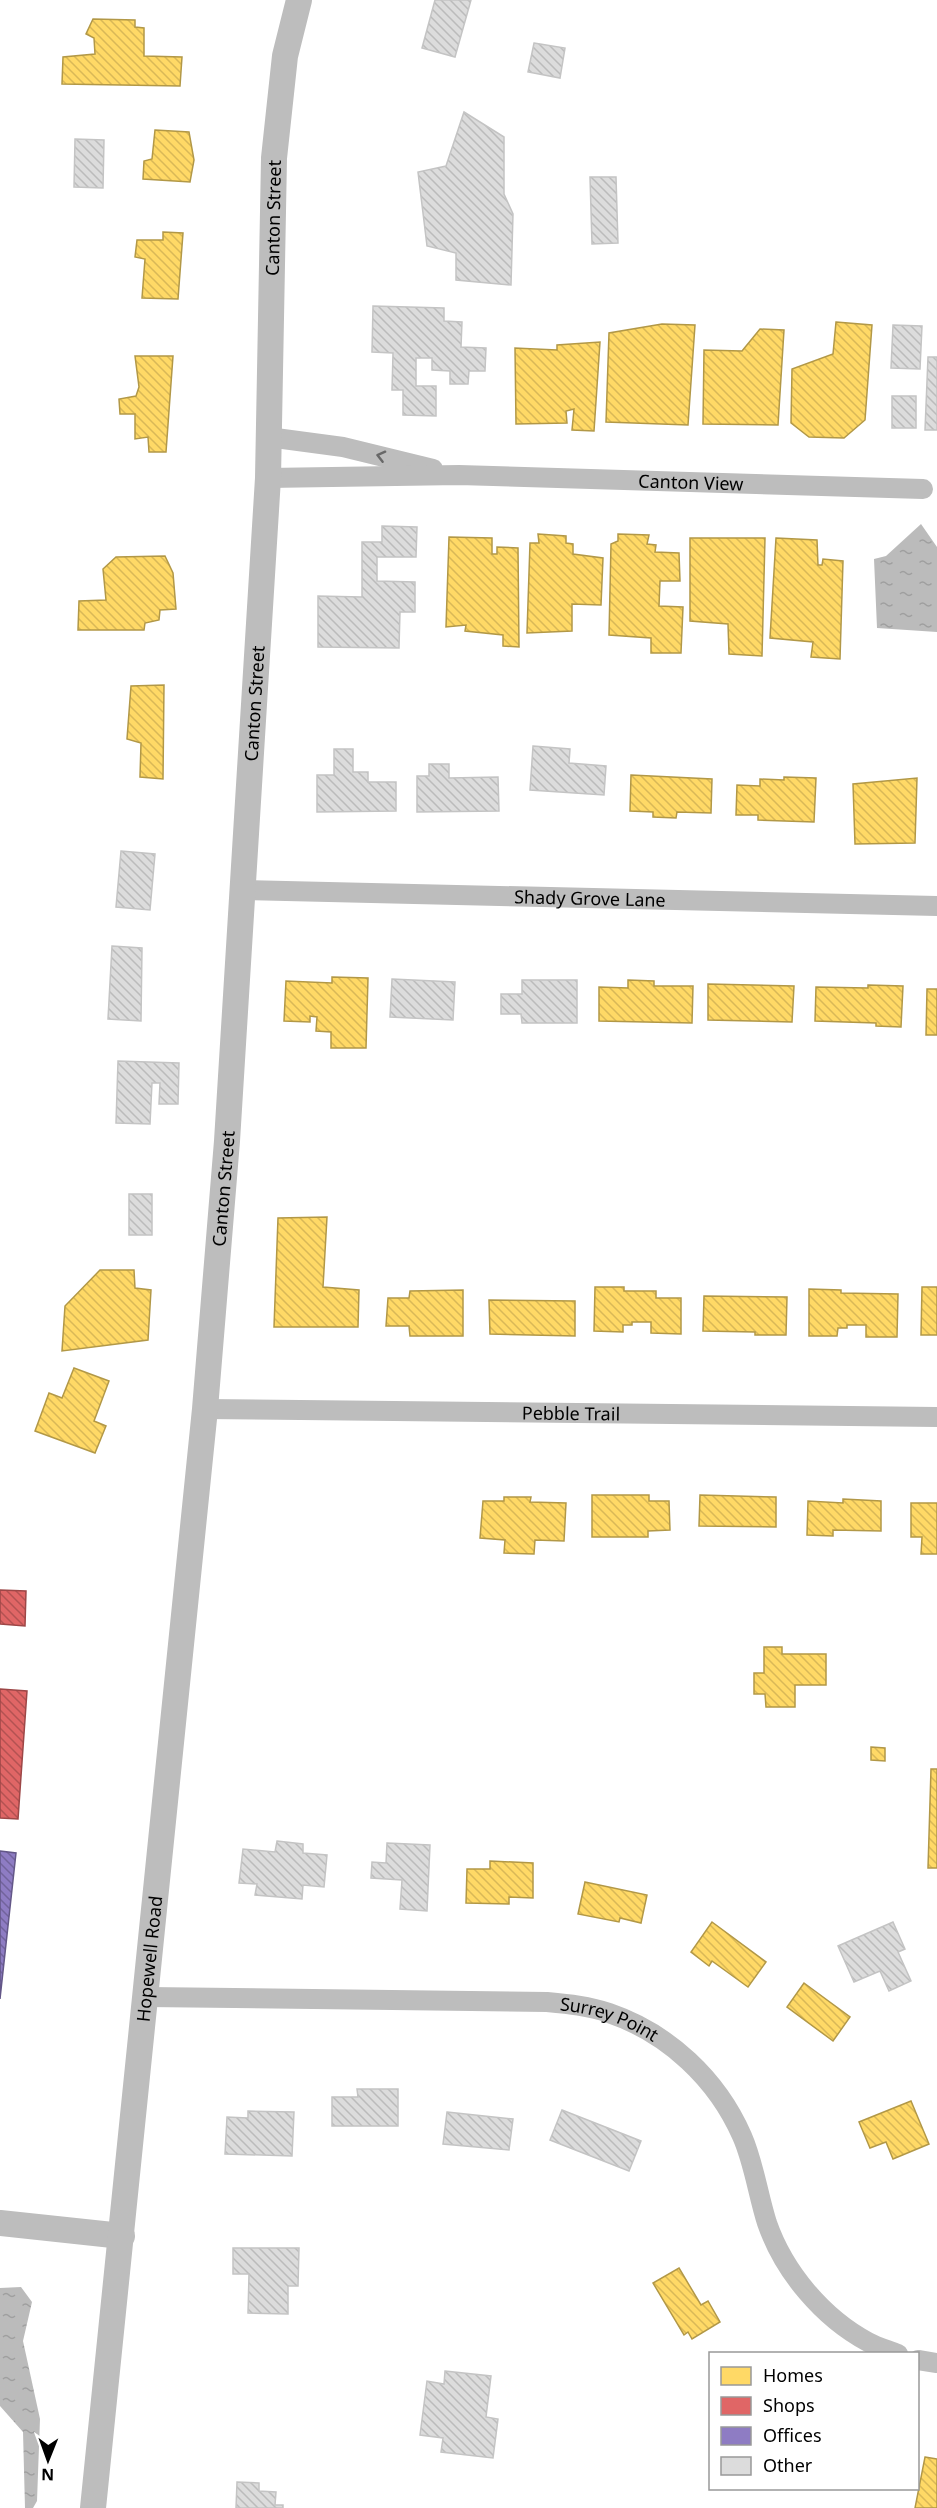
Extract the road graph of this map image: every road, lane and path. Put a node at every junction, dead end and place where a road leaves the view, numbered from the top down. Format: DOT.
graph roads {
  1 [pos="299,0"];
  2 [pos="268,437"];
  3 [pos="336,446"];
  4 [pos="459,475"];
  5 [pos="336,477"];
  6 [pos="268,478"];
  7 [pos="923,489"];
  8 [pos="242,890"];
  9 [pos="937,906"];
  10 [pos="205,1409"];
  11 [pos="937,1418"];
  12 [pos="147,1997"];
  13 [pos="0,2223"];
  14 [pos="122,2236"];
  15 [pos="893,2352"];
  16 [pos="919,2360"];
  17 [pos="937,2363"];
  18 [pos="93,2508"];
  1 -- 2 [label="street, Canton Street"];
  2 -- 3 [label="street, Canton View"];
  2 -- 6 [label="street, Canton Street"];
  4 -- 3 [label="street, Canton View, one-way"];
  3 -- 5 [label="street"];
  4 -- 5 [label="street, Canton View"];
  4 -- 7 [label="street, Canton View"];
  5 -- 6 [label="street, Canton View"];
  6 -- 8 [label="street, Canton Street"];
  8 -- 9 [label="street, Shady Grove Lane"];
  8 -- 10 [label="street, Canton Street"];
  10 -- 11 [label="street, Pebble Trail"];
  10 -- 12 [label="street, Hopewell Road"];
  12 -- 14 [label="street, Hopewell Road"];
  12 -- 15 [label="street, Surrey Point"];
  13 -- 14 [label="street"];
  14 -- 18 [label="street, Hopewell Road"];
  16 -- 17 [label="street"];
}
